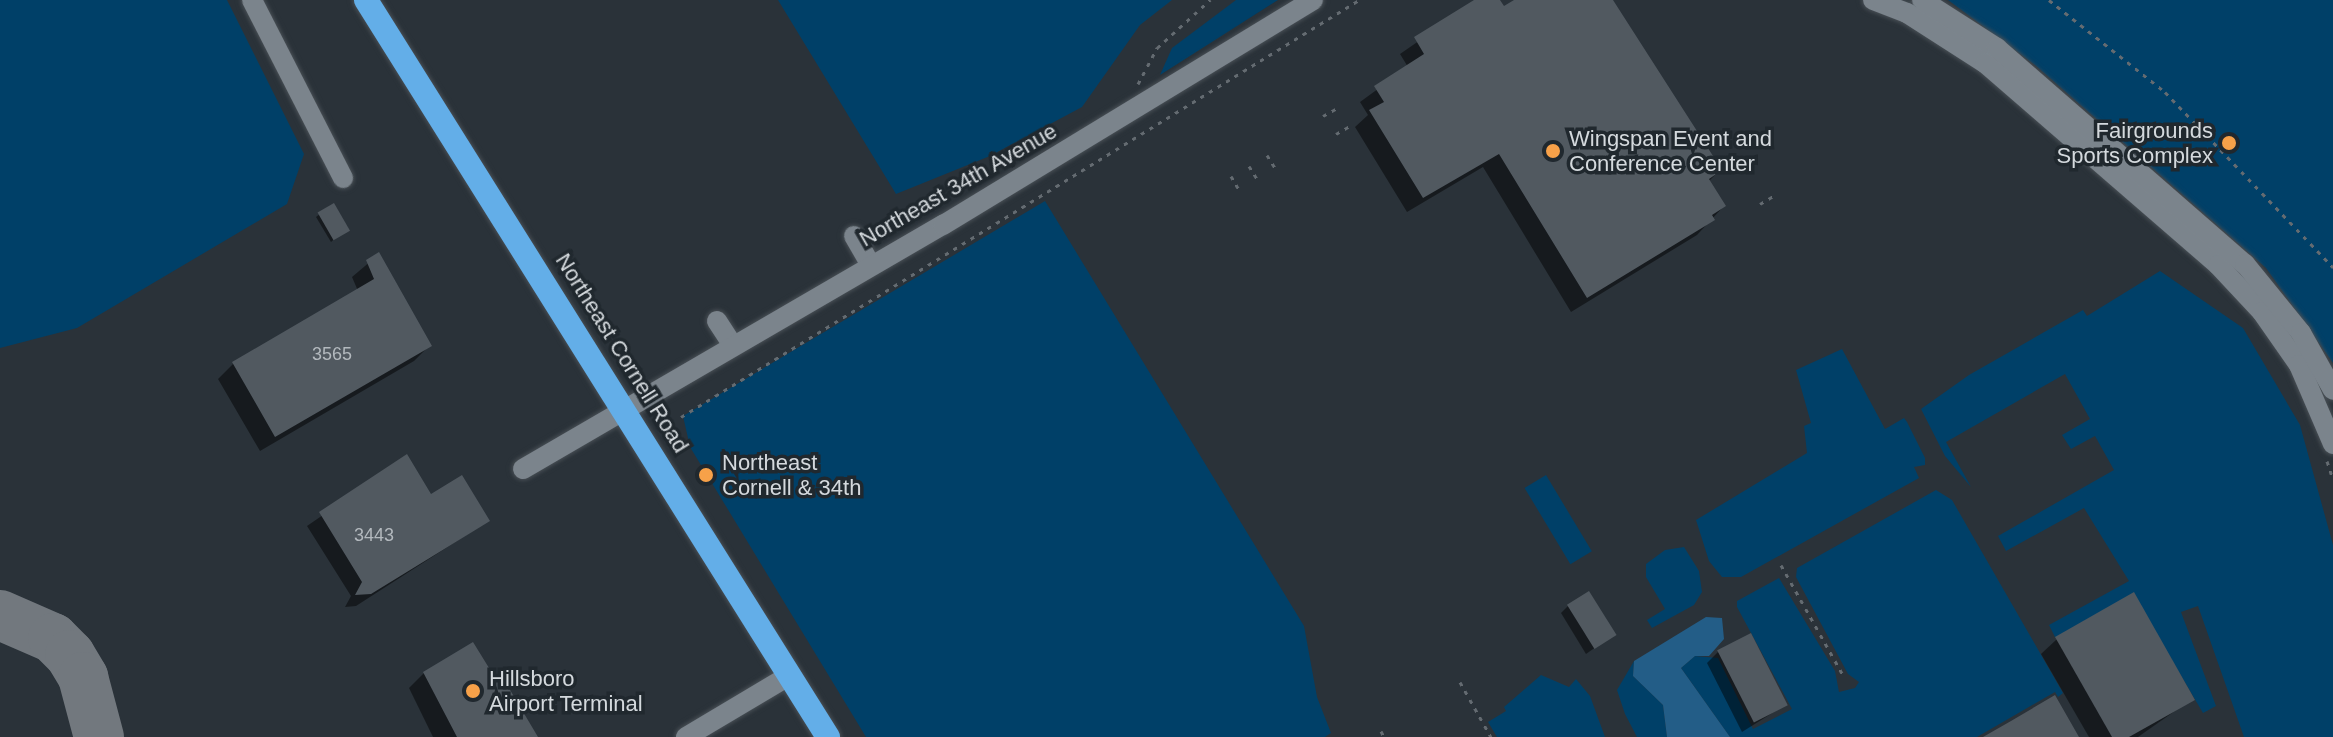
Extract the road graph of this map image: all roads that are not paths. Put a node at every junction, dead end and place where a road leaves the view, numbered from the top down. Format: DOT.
graph roads {
  1 [pos="366,0"];
  2 [pos="1313,0"];
  3 [pos="1873,0"];
  4 [pos="1922,0"];
  5 [pos="255,1"];
  6 [pos="343,178"];
  7 [pos="854,236"];
  8 [pos="871,265"];
  9 [pos="717,321"];
  10 [pos="732,344"];
  11 [pos="2333,390"];
  12 [pos="625,408"];
  13 [pos="2330,450"];
  14 [pos="523,469"];
  15 [pos="790,675"];
  16 [pos="686,737"];
  17 [pos="828,737"];
  1 -- 12 [label="highway, Northeast Cornell Road"];
  2 -- 8 [label="street, Northeast 34th Avenue"];
  3 -- 13 [label="street"];
  4 -- 11 [label="street"];
  5 -- 6 [label="street"];
  7 -- 8 [label="street"];
  8 -- 10 [label="street, Northeast 34th Avenue"];
  9 -- 10 [label="street"];
  10 -- 12 [label="street, Northeast 34th Avenue"];
  12 -- 14 [label="street, Northeast 34th Avenue"];
  12 -- 15 [label="highway, Northeast Cornell Road"];
  15 -- 16 [label="street"];
  15 -- 17 [label="highway, Northeast Cornell Road"];
}
